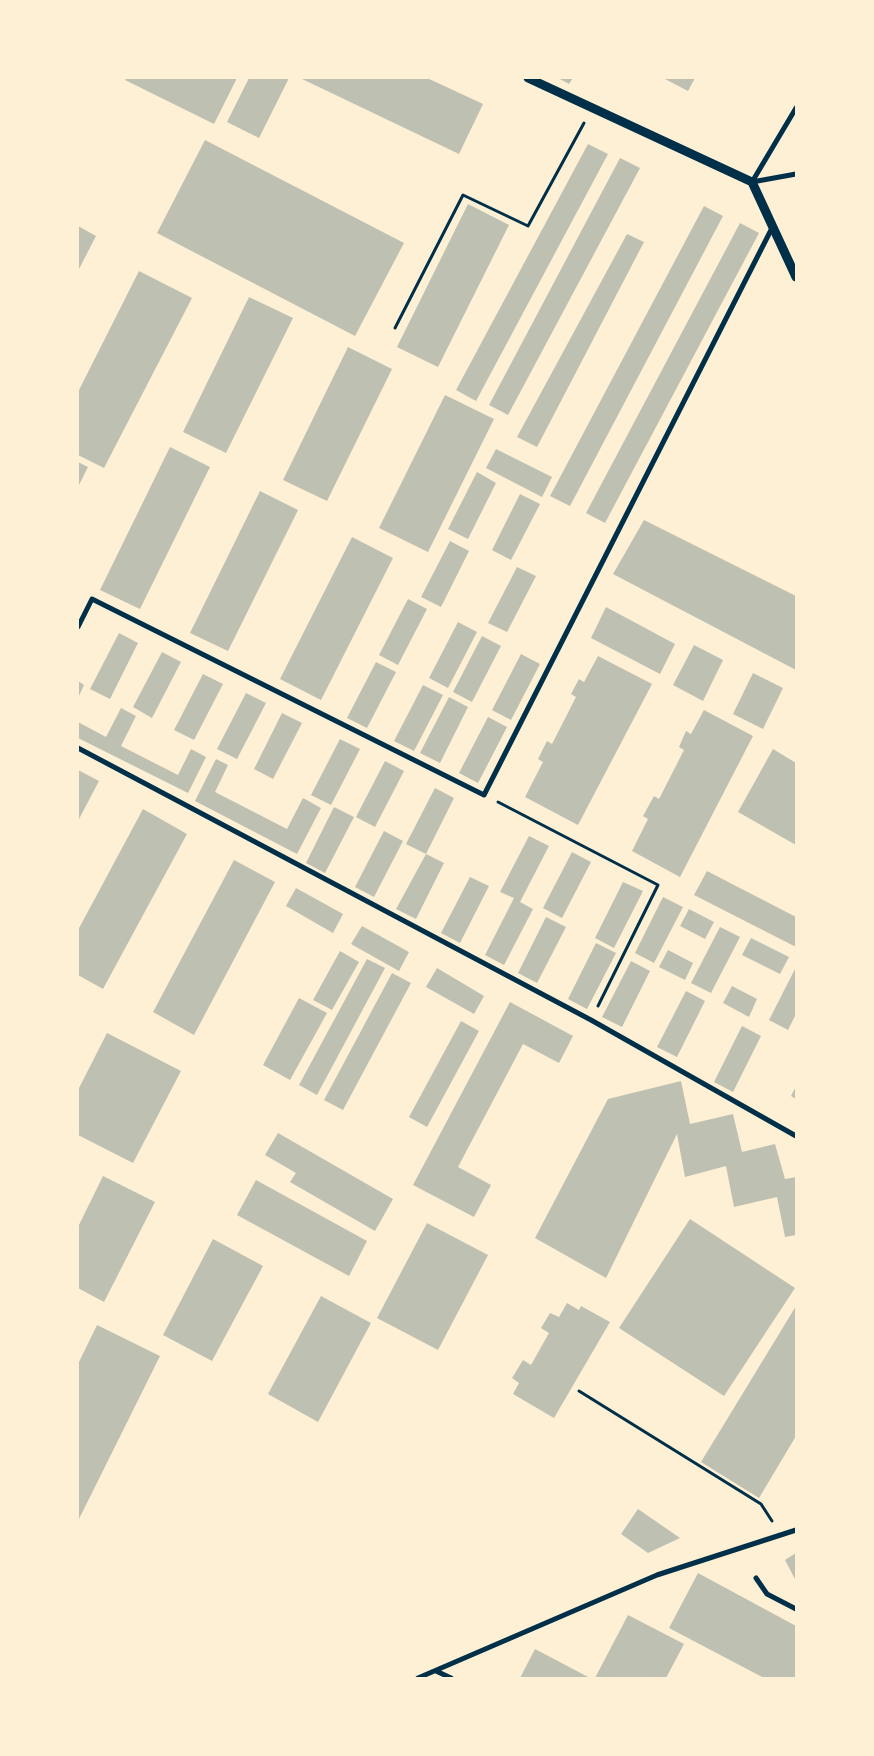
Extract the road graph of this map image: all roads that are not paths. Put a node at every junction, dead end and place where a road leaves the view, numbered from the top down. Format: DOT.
graph roads {
  1 [pos="528,78"];
  2 [pos="796,108"];
  3 [pos="796,174"];
  4 [pos="752,182"];
  5 [pos="772,228"];
  6 [pos="796,277"];
  7 [pos="78,627"];
  8 [pos="78,748"];
  9 [pos="796,1136"];
  10 [pos="796,1530"];
  11 [pos="756,1578"];
  12 [pos="796,1609"];
  13 [pos="436,1671"];
  14 [pos="418,1678"];
  15 [pos="451,1678"];
  1 -- 4 [label="street"];
  2 -- 4 [label="street"];
  3 -- 4 [label="street"];
  4 -- 5 [label="street"];
  5 -- 6 [label="street"];
  5 -- 7 [label="street"];
  8 -- 9 [label="street"];
  10 -- 13 [label="street"];
  11 -- 12 [label="street"];
  13 -- 14 [label="street"];
  13 -- 15 [label="street"];
}
